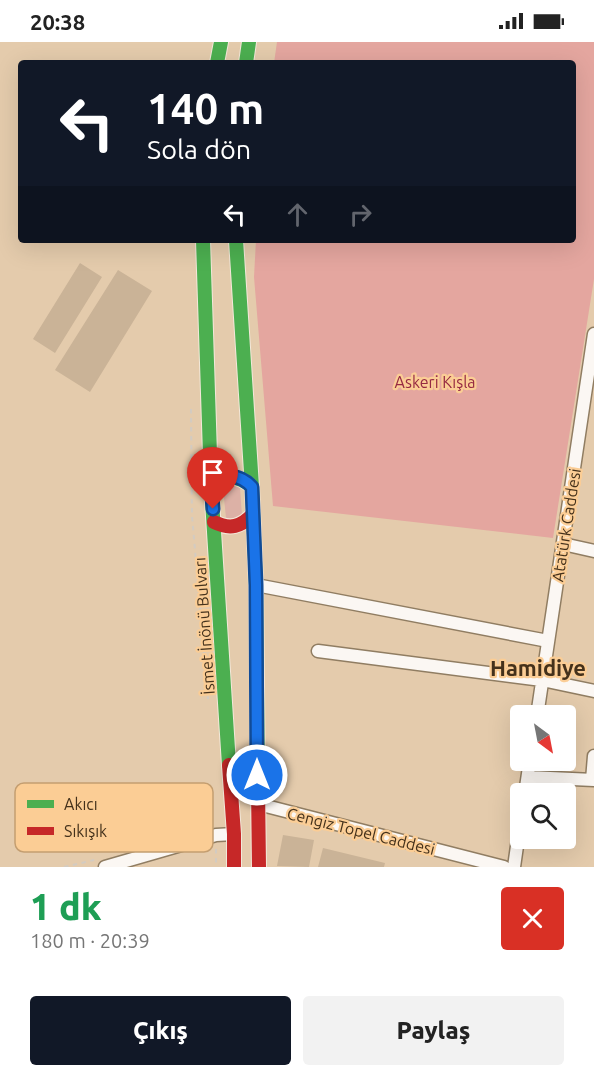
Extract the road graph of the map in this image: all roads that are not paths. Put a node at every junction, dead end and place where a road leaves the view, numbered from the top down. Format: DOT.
graph roads {
  1 [pos="221,42"];
  2 [pos="249,42"];
  3 [pos="218,60"];
  4 [pos="246,60"];
  5 [pos="203,243"];
  6 [pos="236,243"];
  7 [pos="594,334"];
  8 [pos="211,484"];
  9 [pos="252,487"];
  10 [pos="253,514"];
  11 [pos="214,522"];
  12 [pos="563,544"];
  13 [pos="594,551"];
  14 [pos="256,585"];
  15 [pos="548,641"];
  16 [pos="318,651"];
  17 [pos="542,680"];
  18 [pos="594,691"];
  19 [pos="539,705"];
  20 [pos="594,756"];
  21 [pos="529,771"];
  22 [pos="528,777"];
  23 [pos="593,780"];
  24 [pos="527,783"];
  25 [pos="257,798"];
  26 [pos="234,834"];
  27 [pos="213,836"];
  28 [pos="517,849"];
  29 [pos="157,852"];
  30 [pos="105,867"];
  31 [pos="234,867"];
  32 [pos="259,867"];
  33 [pos="504,867"];
  34 [pos="514,867"];
  1 -- 3 [label="main road"];
  2 -- 4 [label="main road"];
  5 -- 8 [label="main road, İsmet İnönü Bulvarı"];
  6 -- 9 [label="main road"];
  7 -- 12 [label="street, Atatürk Caddesi"];
  8 -- 9 [label="main road"];
  8 -- 11 [label="main road, İsmet İnönü Bulvarı"];
  9 -- 10 [label="main road"];
  10 -- 11 [label="main road"];
  10 -- 14 [label="main road"];
  11 -- 26 [label="main road, İsmet İnönü Bulvarı"];
  12 -- 13 [label="street"];
  12 -- 15 [label="street, Atatürk Caddesi"];
  14 -- 15 [label="street"];
  14 -- 25 [label="main road"];
  15 -- 17 [label="street, Atatürk Caddesi"];
  16 -- 17 [label="street"];
  17 -- 18 [label="street"];
  17 -- 19 [label="street, Atatürk Caddesi"];
  20 -- 23 [label="street"];
  21 -- 22 [label="street"];
  22 -- 23 [label="street"];
  22 -- 24 [label="street"];
  25 -- 32 [label="main road"];
  25 -- 33 [label="street, Cengiz Topel Caddesi"];
  26 -- 27 [label="street"];
  26 -- 31 [label="main road, İsmet İnönü Bulvarı"];
  28 -- 34 [label="street"];
  29 -- 30 [label="street"];
}
